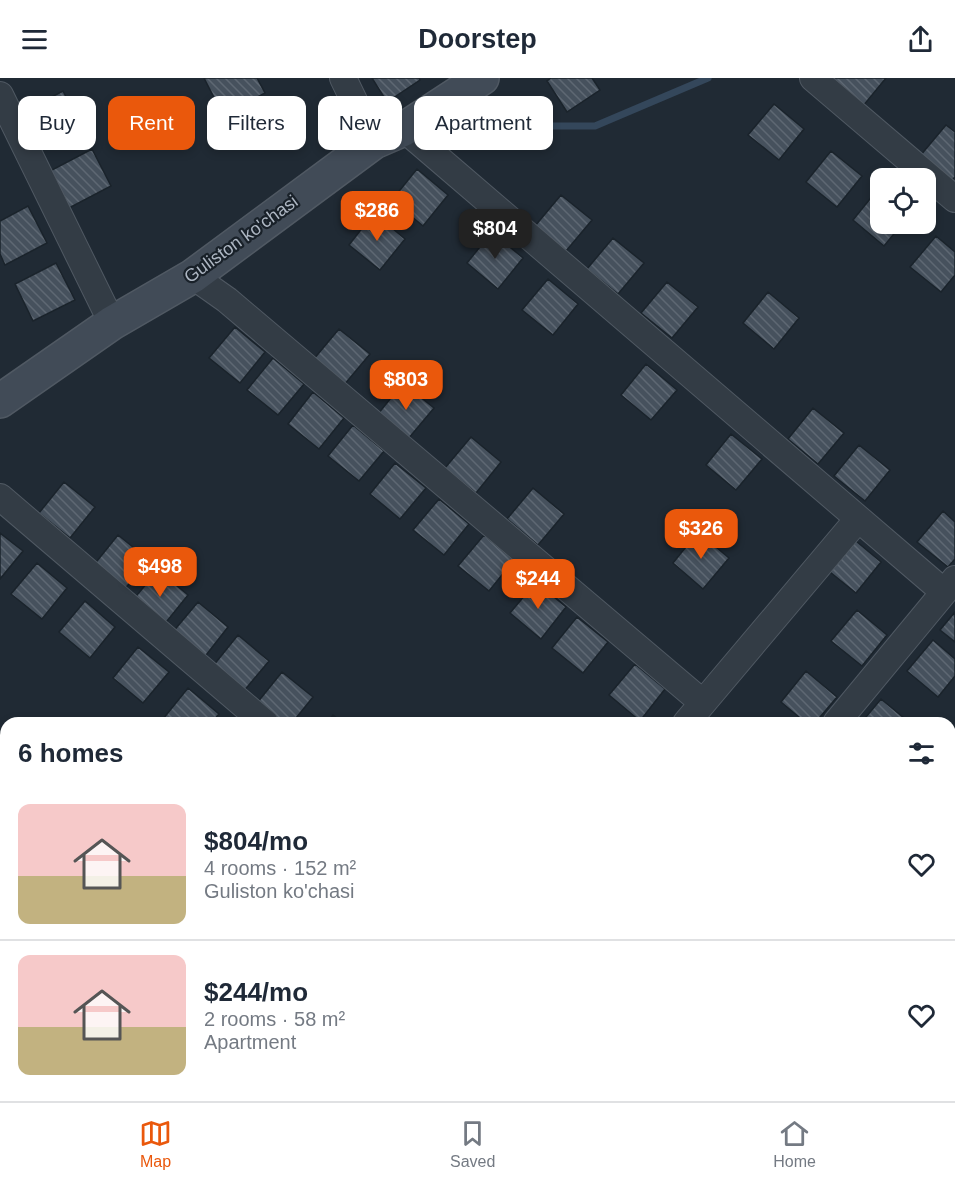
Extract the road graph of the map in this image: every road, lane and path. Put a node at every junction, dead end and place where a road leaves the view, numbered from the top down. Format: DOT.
graph roads {
  1 [pos="343,78"];
  2 [pos="482,78"];
  3 [pos="813,78"];
  4 [pos="0,95"];
  5 [pos="352,96"];
  6 [pos="404,129"];
  7 [pos="363,150"];
  8 [pos="955,199"];
  9 [pos="193,276"];
  10 [pos="112,323"];
  11 [pos="0,401"];
  12 [pos="0,497"];
  13 [pos="858,519"];
  14 [pos="950,585"];
  15 [pos="703,703"];
  16 [pos="258,717"];
  17 [pos="691,717"];
  18 [pos="841,717"];
  1 -- 5 [label="street"];
  2 -- 6 [label="main road, Guliston ko'chasi"];
  3 -- 8 [label="street"];
  4 -- 10 [label="street"];
  6 -- 13 [label="street"];
  7 -- 9 [label="main road, Guliston ko'chasi"];
  9 -- 10 [label="main road, Guliston ko'chasi"];
  9 -- 15 [label="street"];
  10 -- 11 [label="main road, Guliston ko'chasi"];
  12 -- 16 [label="street"];
  13 -- 14 [label="street"];
  13 -- 15 [label="street"];
  14 -- 18 [label="street"];
  15 -- 17 [label="street"];
}
